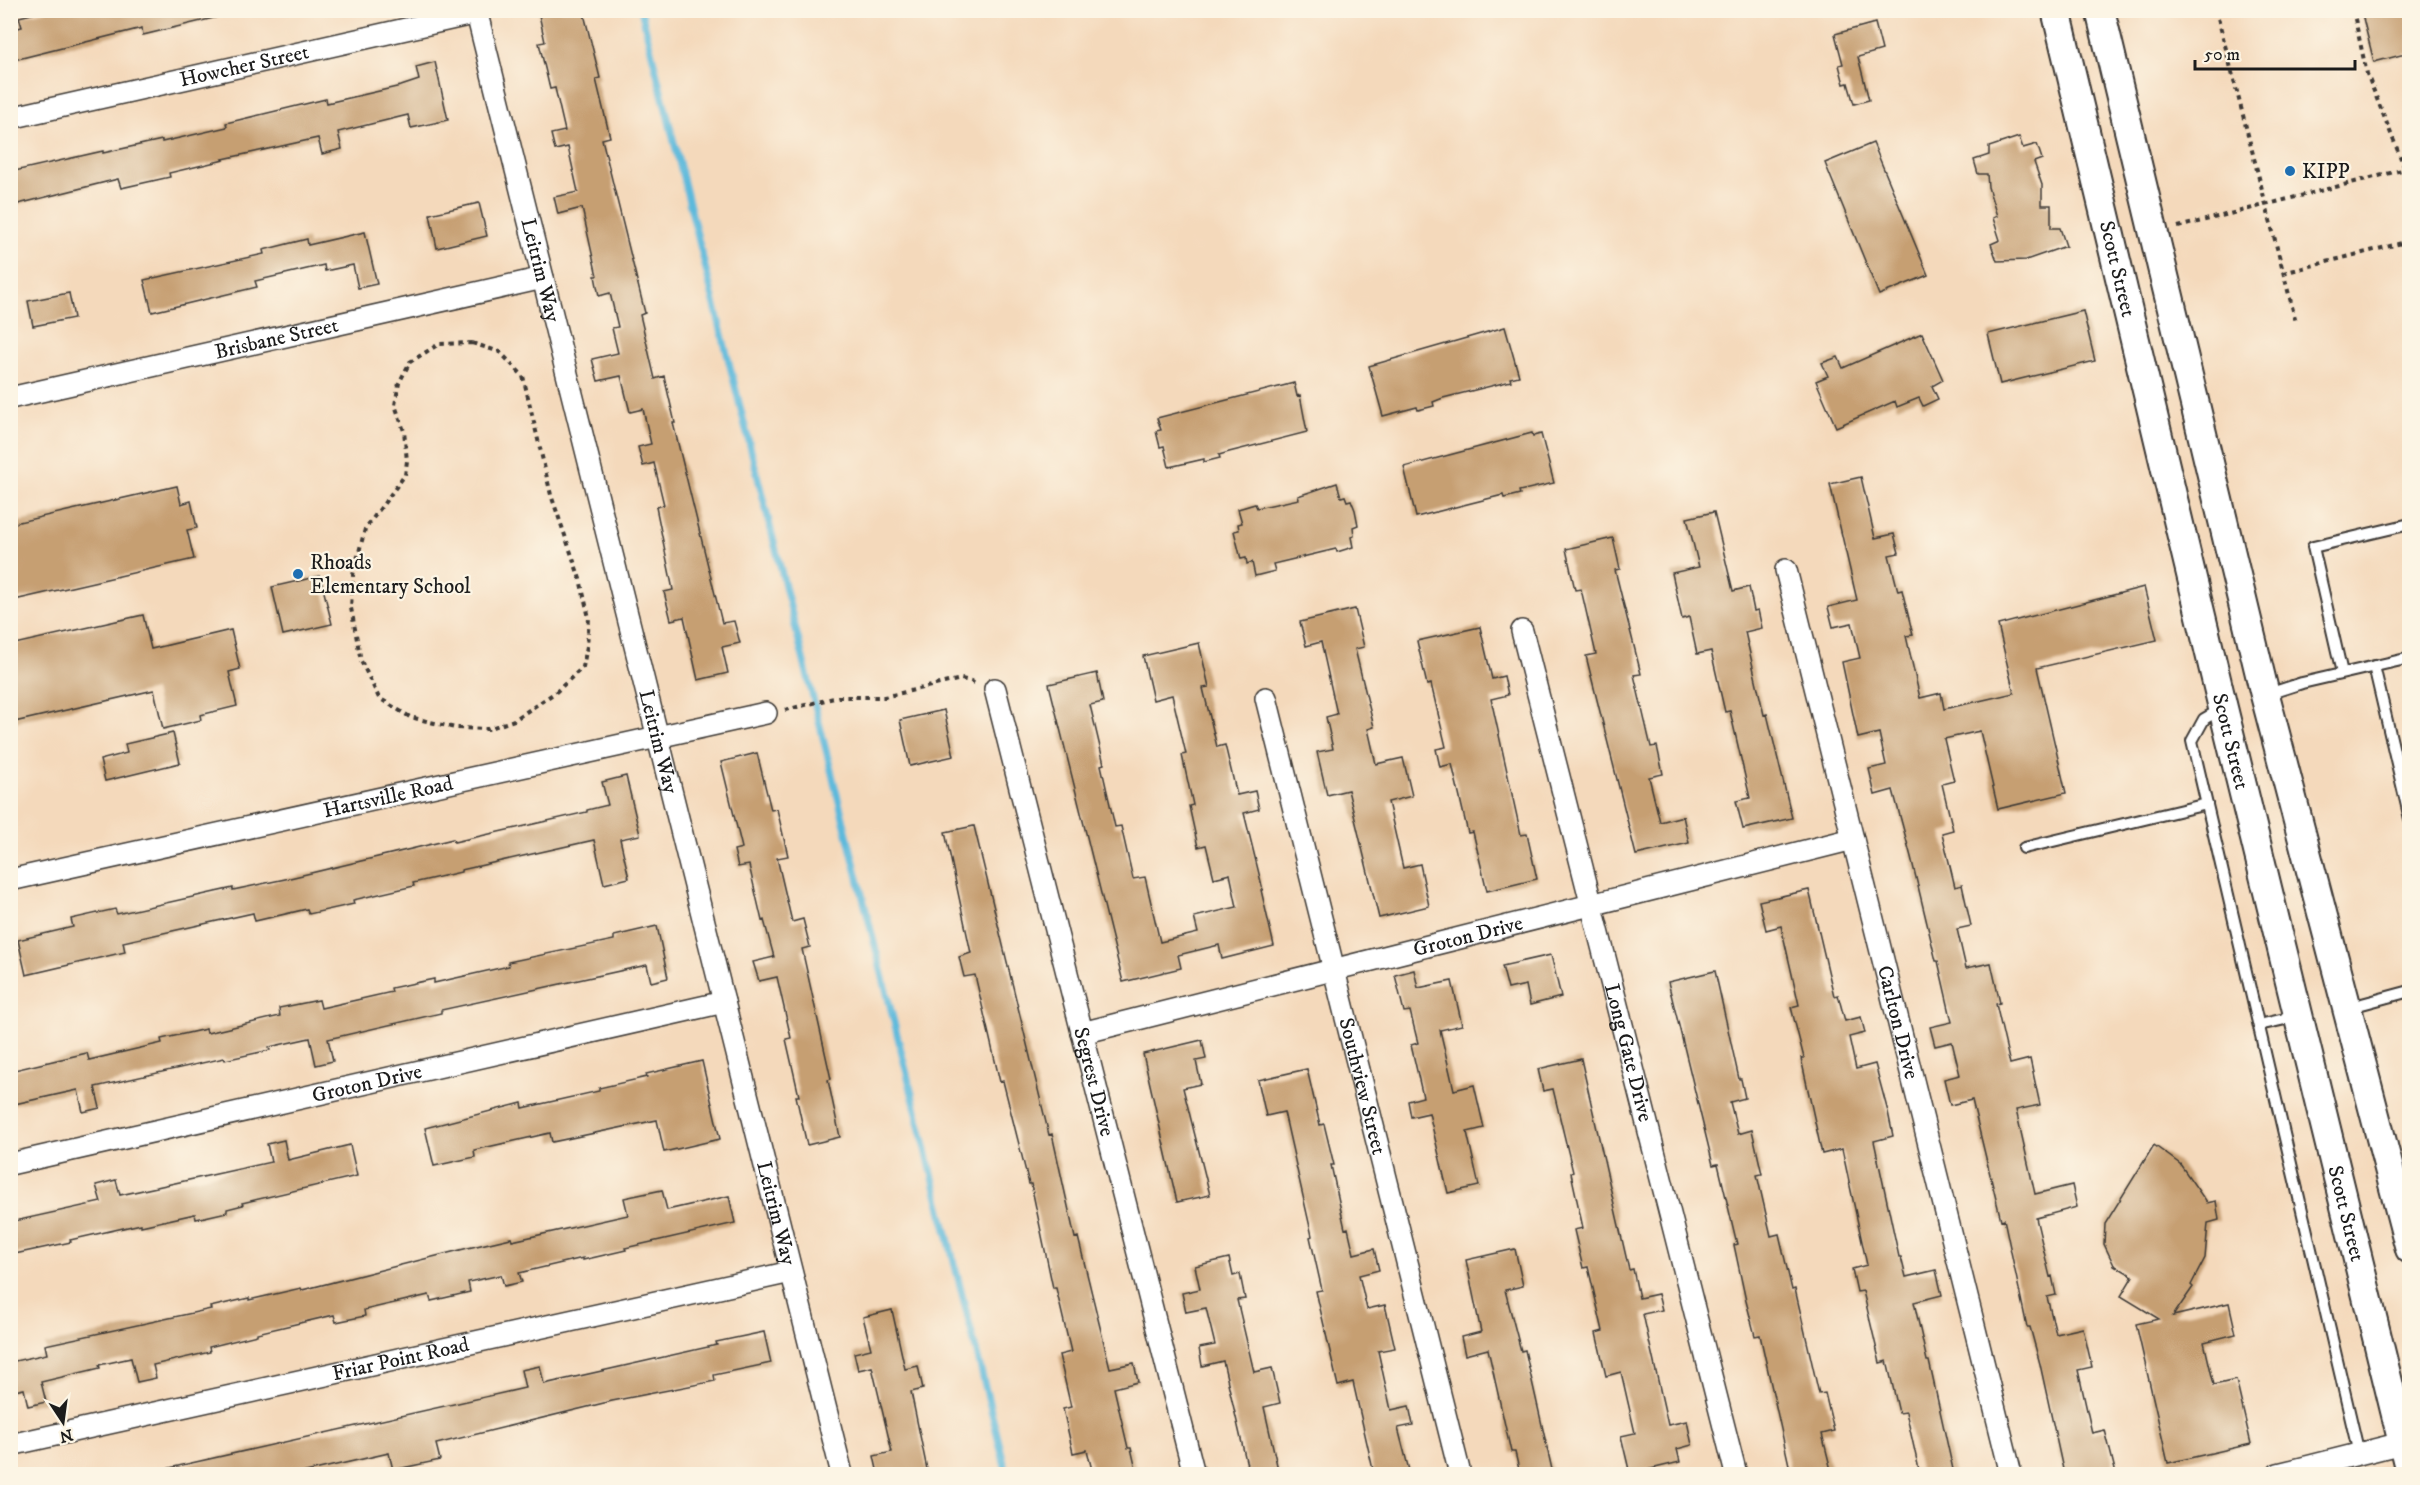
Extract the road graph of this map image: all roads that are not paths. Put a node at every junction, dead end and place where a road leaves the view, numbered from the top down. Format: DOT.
graph roads {
  1 [pos="2056,10"];
  2 [pos="2100,10"];
  3 [pos="477,12"];
  4 [pos="2108,42"];
  5 [pos="2066,52"];
  6 [pos="10,118"];
  7 [pos="543,278"];
  8 [pos="10,398"];
  9 [pos="2409,524"];
  10 [pos="1786,570"];
  11 [pos="1522,631"];
  12 [pos="2409,658"];
  13 [pos="2374,666"];
  14 [pos="2342,673"];
  15 [pos="994,689"];
  16 [pos="2265,695"];
  17 [pos="1266,698"];
  18 [pos="2223,708"];
  19 [pos="766,712"];
  20 [pos="657,736"];
  21 [pos="2207,804"];
  22 [pos="2409,819"];
  23 [pos="1852,838"];
  24 [pos="2024,848"];
  25 [pos="10,880"];
  26 [pos="1592,904"];
  27 [pos="1332,968"];
  28 [pos="2409,991"];
  29 [pos="724,1002"];
  30 [pos="2347,1008"];
  31 [pos="2298,1016"];
  32 [pos="2259,1025"];
  33 [pos="1082,1033"];
  34 [pos="10,1164"];
  35 [pos="2409,1249"];
  36 [pos="791,1272"];
  37 [pos="2406,1442"];
  38 [pos="10,1445"];
  39 [pos="2359,1454"];
  40 [pos="2409,1472"];
  41 [pos="842,1474"];
  42 [pos="1194,1474"];
  43 [pos="1460,1474"];
  44 [pos="1736,1474"];
  45 [pos="2011,1474"];
  46 [pos="2278,1474"];
  1 -- 5 [label="main road, Scott Street"];
  2 -- 4 [label="main road, Scott Street"];
  3 -- 6 [label="street, Howcher Street"];
  3 -- 7 [label="street, Leitrim Way"];
  4 -- 5 [label="main road"];
  4 -- 16 [label="main road, Scott Street"];
  5 -- 18 [label="main road, Scott Street"];
  7 -- 8 [label="street, Brisbane Street"];
  7 -- 20 [label="street, Leitrim Way"];
  9 -- 14 [label="lane"];
  10 -- 23 [label="street, Carlton Drive"];
  11 -- 26 [label="street, Long Gate Drive"];
  12 -- 13 [label="lane"];
  13 -- 14 [label="lane"];
  13 -- 22 [label="lane"];
  14 -- 16 [label="lane"];
  15 -- 33 [label="street, Segrest Drive"];
  16 -- 18 [label="main road"];
  16 -- 30 [label="main road, Scott Street"];
  17 -- 27 [label="street, Southview Street"];
  18 -- 21 [label="lane"];
  18 -- 31 [label="main road, Scott Street"];
  19 -- 20 [label="street, Hartsville Road"];
  20 -- 25 [label="street, Hartsville Road"];
  20 -- 29 [label="street, Leitrim Way"];
  21 -- 24 [label="lane"];
  21 -- 32 [label="lane"];
  23 -- 26 [label="street, Groton Drive"];
  23 -- 45 [label="street, Carlton Drive"];
  26 -- 27 [label="street, Groton Drive"];
  26 -- 44 [label="street, Long Gate Drive"];
  27 -- 33 [label="street, Groton Drive"];
  27 -- 43 [label="street, Southview Street"];
  28 -- 30 [label="lane"];
  29 -- 34 [label="street, Groton Drive"];
  29 -- 36 [label="street, Leitrim Way"];
  30 -- 35 [label="main road, Scott Street"];
  31 -- 32 [label="lane"];
  31 -- 37 [label="main road, Scott Street"];
  32 -- 39 [label="lane"];
  33 -- 42 [label="street, Segrest Drive"];
  36 -- 38 [label="street, Friar Point Road"];
  36 -- 41 [label="street, Leitrim Way"];
  37 -- 39 [label="street"];
  37 -- 40 [label="main road, Scott Street"];
  39 -- 46 [label="street"];
}
